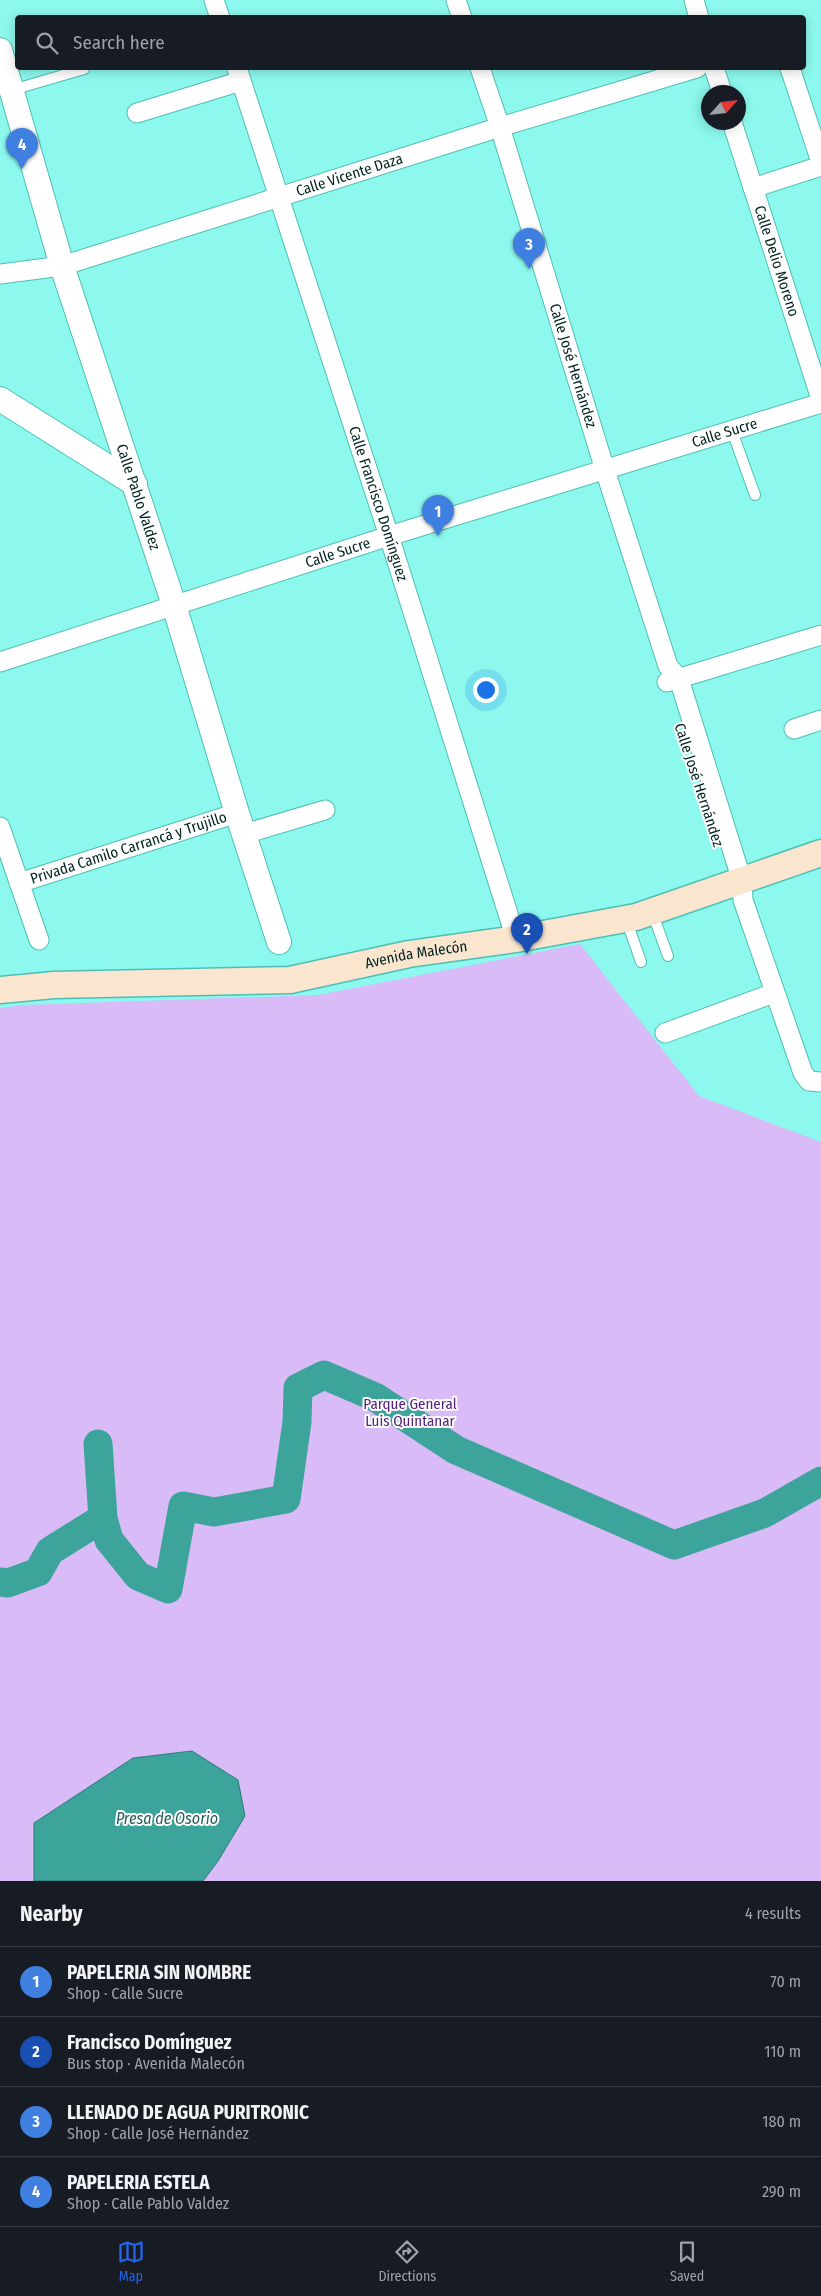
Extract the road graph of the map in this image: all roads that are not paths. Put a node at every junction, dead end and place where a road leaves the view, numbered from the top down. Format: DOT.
graph roads {
  1 [pos="214,0"];
  2 [pos="456,0"];
  3 [pos="694,0"];
  4 [pos="219,15"];
  5 [pos="461,15"];
  6 [pos="698,15"];
  7 [pos="0,50"];
  8 [pos="81,70"];
  9 [pos="481,70"];
  10 [pos="690,70"];
  11 [pos="715,70"];
  12 [pos="791,70"];
  13 [pos="239,74"];
  14 [pos="720,85"];
  15 [pos="12,90"];
  16 [pos="136,113"];
  17 [pos="500,127"];
  18 [pos="735,130"];
  19 [pos="821,162"];
  20 [pos="821,166"];
  21 [pos="753,188"];
  22 [pos="280,196"];
  23 [pos="62,266"];
  24 [pos="0,274"];
  25 [pos="0,399"];
  26 [pos="821,399"];
  27 [pos="821,403"];
  28 [pos="732,431"];
  29 [pos="605,470"];
  30 [pos="135,484"];
  31 [pos="755,495"];
  32 [pos="389,536"];
  33 [pos="174,605"];
  34 [pos="821,635"];
  35 [pos="0,662"];
  36 [pos="671,676"];
  37 [pos="821,720"];
  38 [pos="794,729"];
  39 [pos="325,810"];
  40 [pos="240,824"];
  41 [pos="0,827"];
  42 [pos="821,853"];
  43 [pos="19,883"];
  44 [pos="738,889"];
  45 [pos="652,911"];
  46 [pos="626,918"];
  47 [pos="516,939"];
  48 [pos="38,940"];
  49 [pos="279,942"];
  50 [pos="668,956"];
  51 [pos="641,962"];
  52 [pos="0,990"];
  53 [pos="774,994"];
  54 [pos="665,1033"];
  55 [pos="821,1082"];
  1 -- 4 [label="street"];
  2 -- 5 [label="street"];
  3 -- 6 [label="street"];
  7 -- 15 [label="street, Calle Pablo Valdez"];
  8 -- 15 [label="lane"];
  9 -- 17 [label="street, Calle José Hernández"];
  10 -- 17 [label="street, Calle Vicente Daza"];
  11 -- 14 [label="street"];
  12 -- 19 [label="street"];
  13 -- 16 [label="street"];
  13 -- 22 [label="street, Calle Francisco Domínguez"];
  15 -- 23 [label="street, Calle Pablo Valdez"];
  17 -- 22 [label="street, Calle Vicente Daza"];
  17 -- 29 [label="street, Calle José Hernández"];
  18 -- 21 [label="street, Calle Delio Moreno"];
  20 -- 21 [label="street"];
  21 -- 26 [label="street, Calle Delio Moreno"];
  22 -- 23 [label="street, Calle Vicente Daza"];
  22 -- 32 [label="street, Calle Francisco Domínguez"];
  23 -- 24 [label="street, Calle Vicente Daza"];
  23 -- 30 [label="street, Calle Pablo Valdez"];
  25 -- 30 [label="street"];
  27 -- 28 [label="street, Calle Sucre"];
  28 -- 29 [label="street, Calle Sucre"];
  28 -- 31 [label="lane"];
  29 -- 32 [label="street, Calle Sucre"];
  29 -- 36 [label="street, Calle José Hernández"];
  30 -- 33 [label="street, Calle Pablo Valdez"];
  32 -- 33 [label="street, Calle Sucre"];
  32 -- 47 [label="street, Calle Francisco Domínguez"];
  33 -- 35 [label="street, Calle Sucre"];
  33 -- 40 [label="street, Calle Pablo Valdez"];
  34 -- 36 [label="street"];
  36 -- 44 [label="street, Calle José Hernández"];
  37 -- 38 [label="street"];
  39 -- 40 [label="street, Privada Camilo Carrancá y Trujillo"];
  40 -- 43 [label="street, Privada Camilo Carrancá y Trujillo"];
  40 -- 49 [label="street, Calle Pablo Valdez"];
  41 -- 43 [label="street"];
  42 -- 44 [label="main road, Avenida Malecón"];
  43 -- 48 [label="street"];
  44 -- 45 [label="main road, Avenida Malecón"];
  44 -- 53 [label="street, Calle José Hernández"];
  45 -- 46 [label="main road, Avenida Malecón"];
  45 -- 50 [label="lane"];
  46 -- 47 [label="main road, Avenida Malecón"];
  46 -- 51 [label="lane"];
  47 -- 52 [label="main road, Avenida Malecón"];
  53 -- 54 [label="street"];
  53 -- 55 [label="street, Calle José Hernández"];
}
